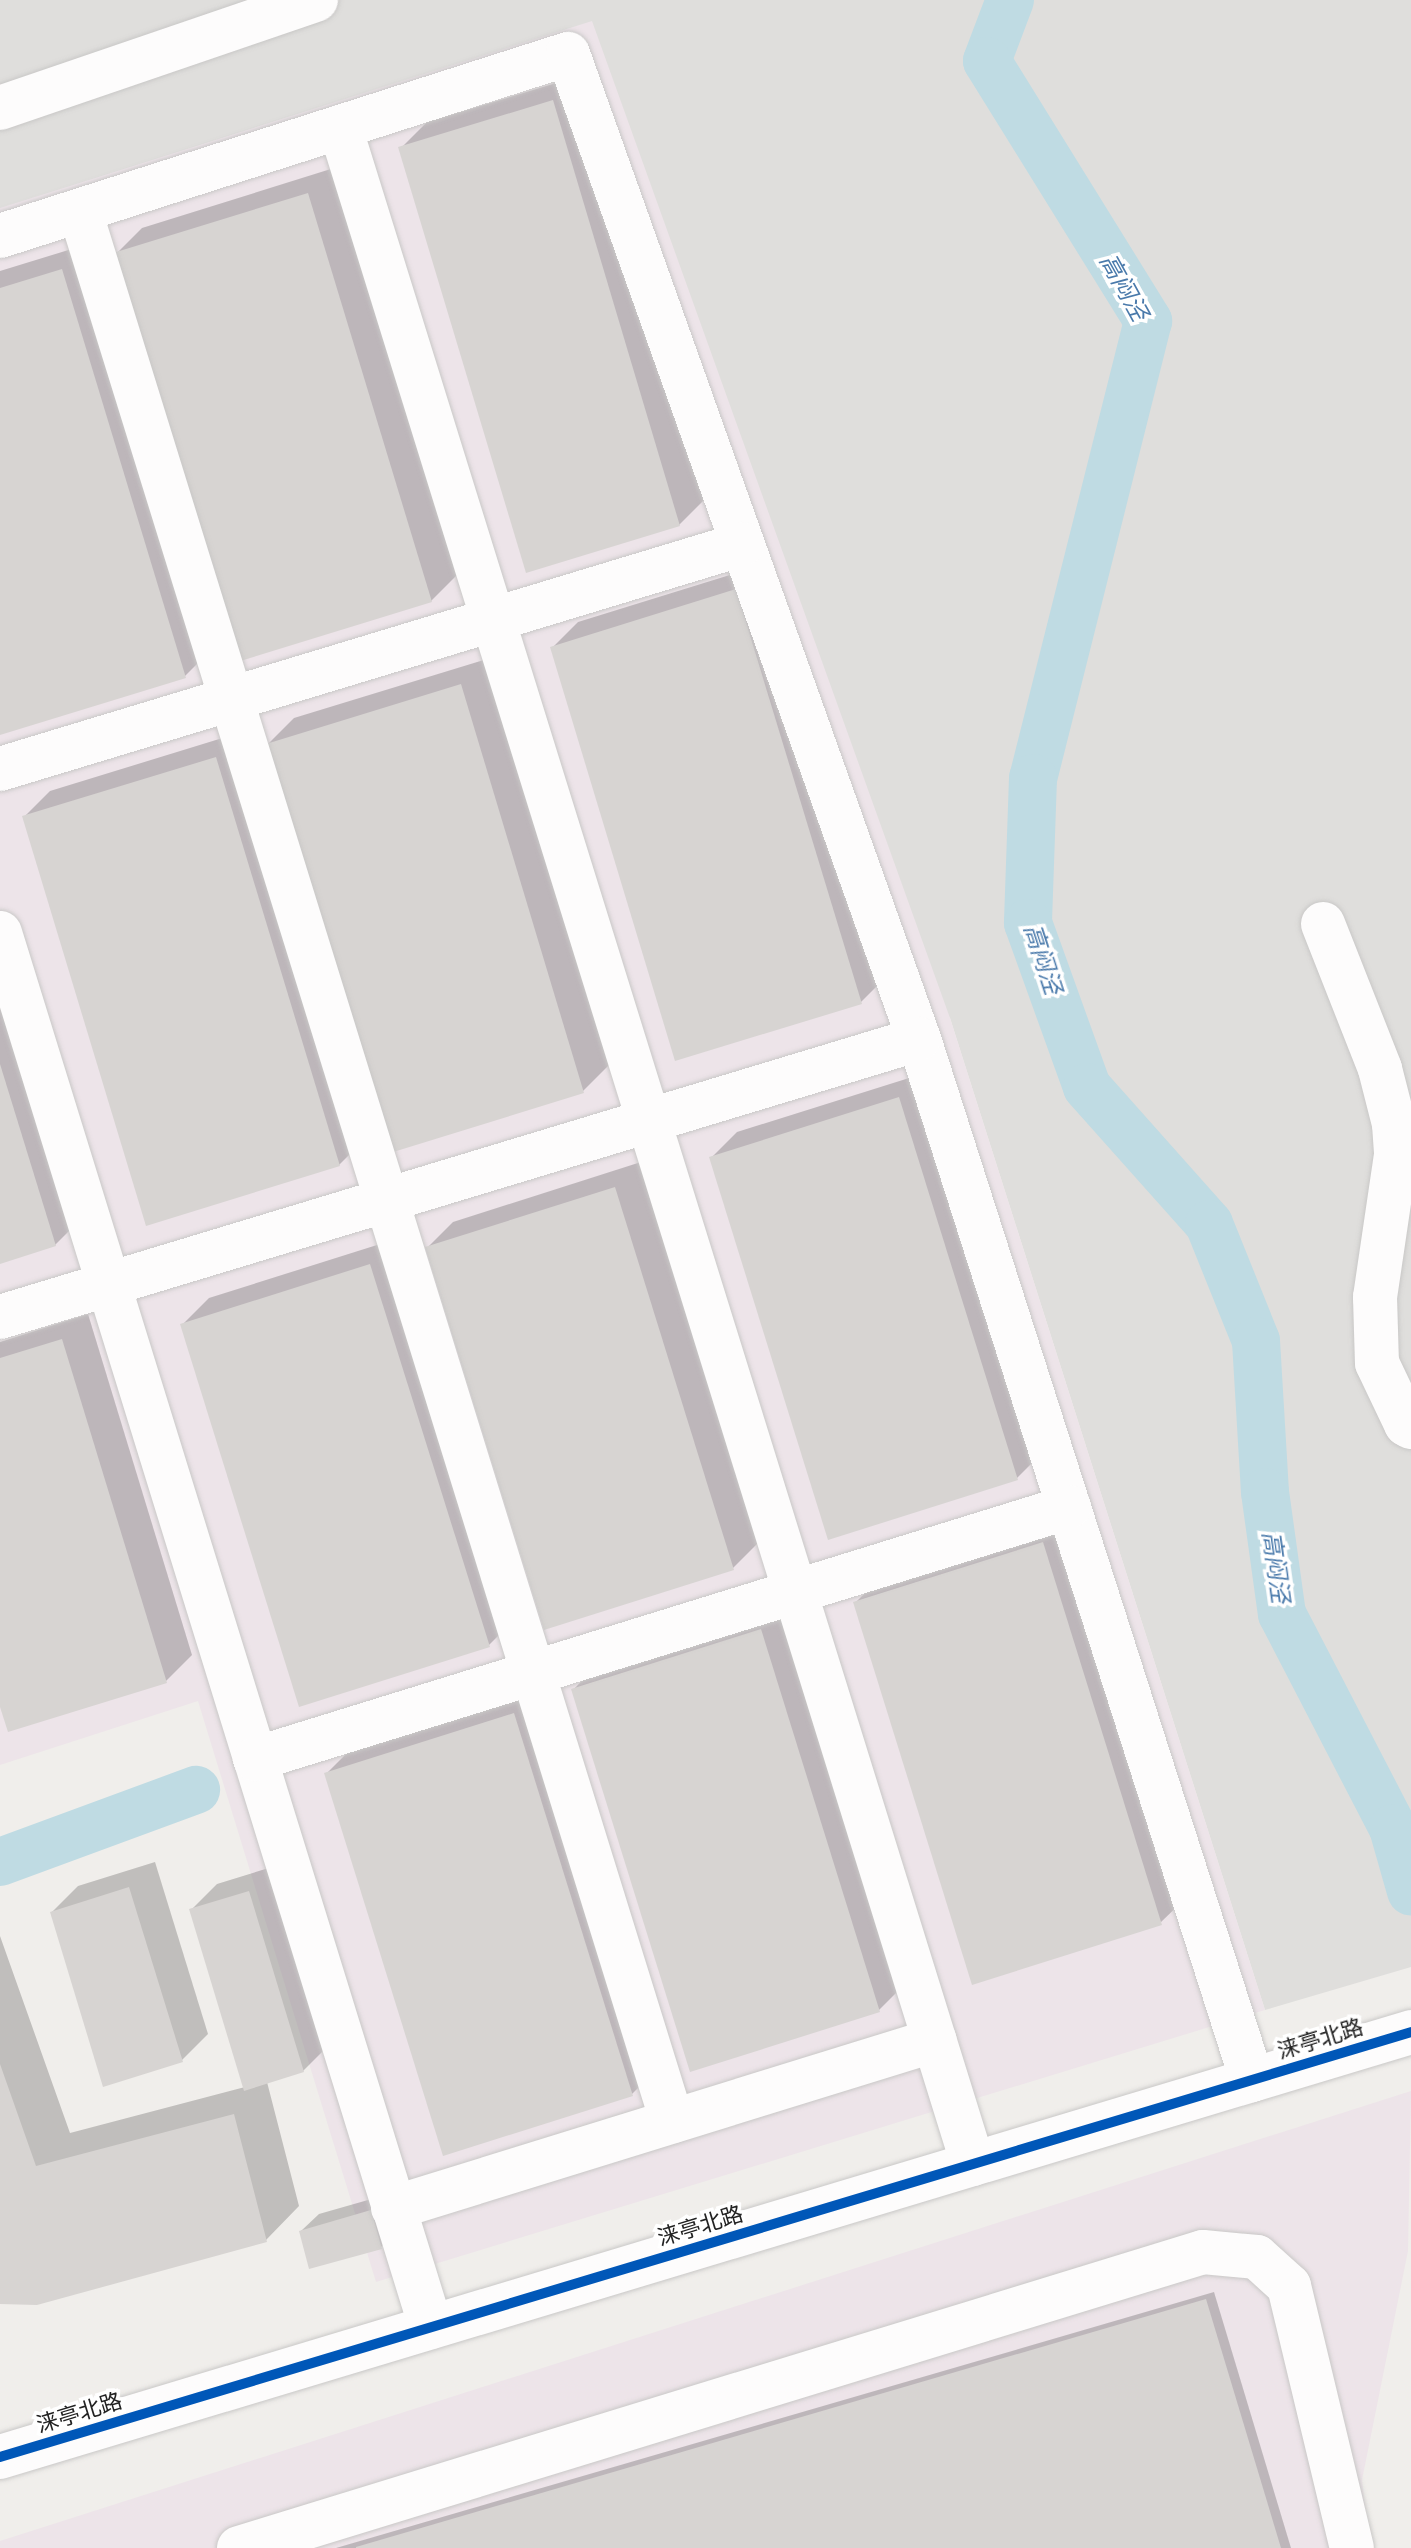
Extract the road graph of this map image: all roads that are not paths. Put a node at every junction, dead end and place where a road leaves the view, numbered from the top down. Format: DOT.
graph roads {
  1 [pos="316,0"];
  2 [pos="0,108"];
  3 [pos="340,127"];
  4 [pos="80,211"];
  5 [pos="0,236"];
  6 [pos="743,544"];
  7 [pos="493,620"];
  8 [pos="231,699"];
  9 [pos="0,769"];
  10 [pos="1323,924"];
  11 [pos="0,933"];
  12 [pos="919,1039"];
  13 [pos="649,1120"];
  14 [pos="1403,1123"];
  15 [pos="386,1200"];
  16 [pos="109,1284"];
  17 [pos="0,1317"];
  18 [pos="1411,1427"];
  19 [pos="1069,1507"];
  20 [pos="795,1591"];
  21 [pos="533,1673"];
  22 [pos="255,1759"];
  23 [pos="1401,2035"];
  24 [pos="935,2040"];
  25 [pos="1252,2080"];
  26 [pos="672,2121"];
  27 [pos="973,2164"];
  28 [pos="393,2208"];
  29 [pos="431,2327"];
  30 [pos="0,2457"];
  31 [pos="239,2548"];
  32 [pos="1352,2548"];
  1 -- 2 [label="street"];
  3 -- 4 [label="street"];
  3 -- 6 [label="street"];
  3 -- 7 [label="street"];
  4 -- 5 [label="street"];
  4 -- 8 [label="street"];
  6 -- 7 [label="street"];
  6 -- 12 [label="street"];
  7 -- 8 [label="street"];
  7 -- 13 [label="street"];
  8 -- 9 [label="street"];
  8 -- 15 [label="street"];
  10 -- 14 [label="street"];
  11 -- 16 [label="street"];
  12 -- 13 [label="street"];
  12 -- 19 [label="street"];
  13 -- 15 [label="street"];
  13 -- 20 [label="street"];
  14 -- 18 [label="street"];
  15 -- 16 [label="street"];
  15 -- 21 [label="street"];
  16 -- 17 [label="street"];
  16 -- 22 [label="street"];
  19 -- 20 [label="street"];
  19 -- 25 [label="street"];
  20 -- 21 [label="street"];
  20 -- 24 [label="street"];
  21 -- 22 [label="street"];
  21 -- 26 [label="street"];
  22 -- 28 [label="street"];
  23 -- 25 [label="street, 涞亭北路"];
  24 -- 26 [label="street"];
  24 -- 27 [label="street"];
  25 -- 27 [label="street, 涞亭北路"];
  26 -- 28 [label="street"];
  27 -- 29 [label="street, 涞亭北路"];
  28 -- 29 [label="street"];
  29 -- 30 [label="street, 涞亭北路"];
  31 -- 32 [label="street"];
}
